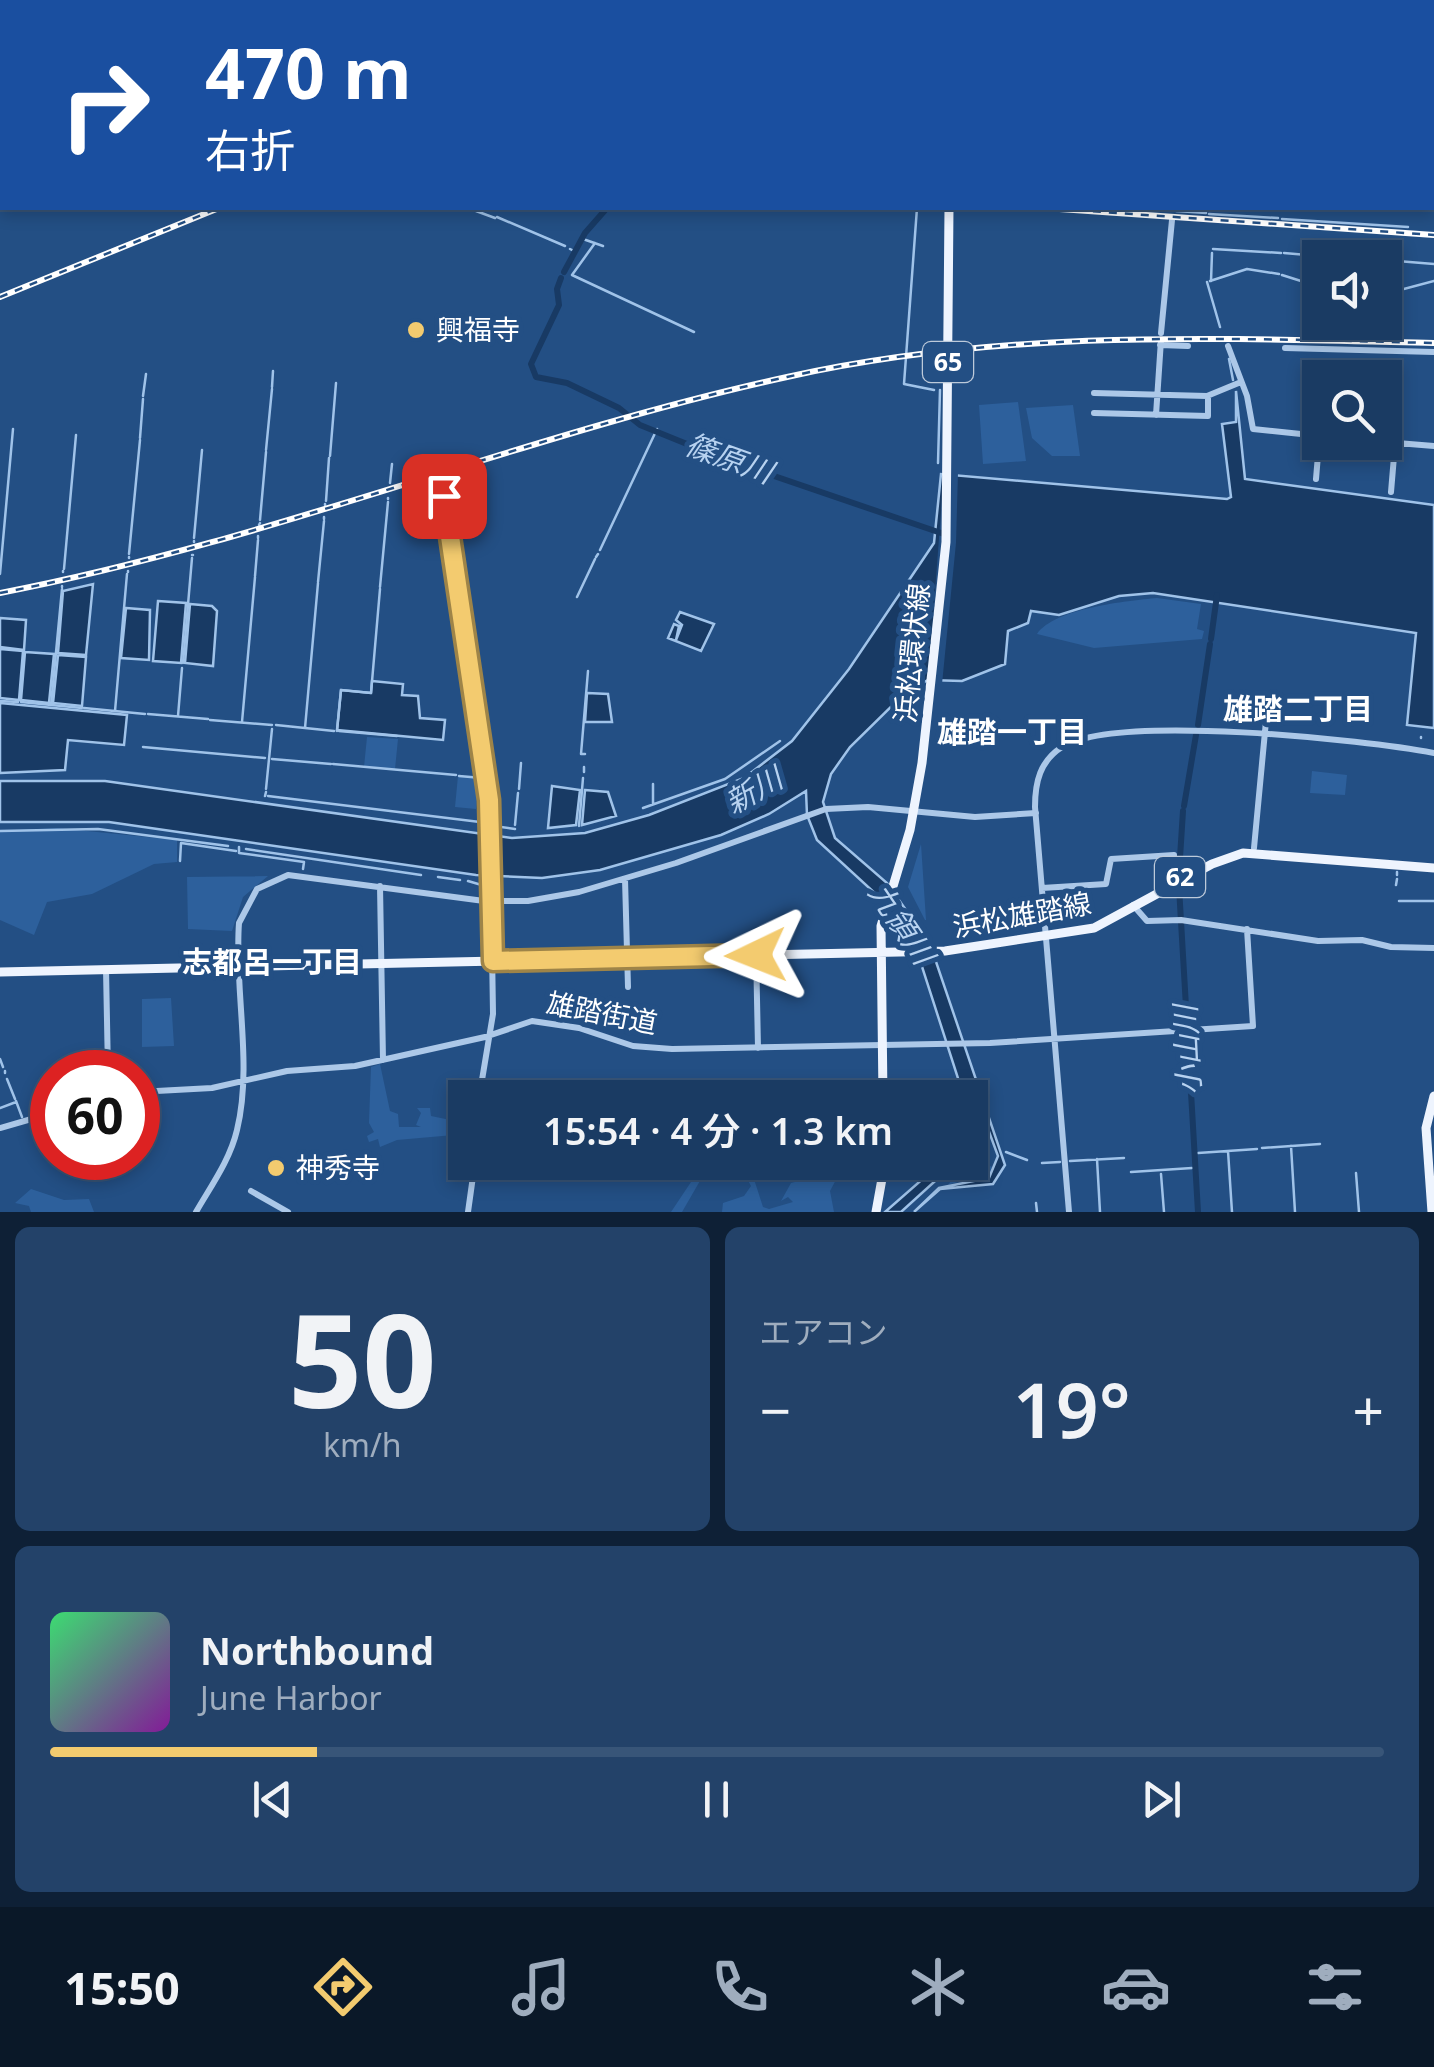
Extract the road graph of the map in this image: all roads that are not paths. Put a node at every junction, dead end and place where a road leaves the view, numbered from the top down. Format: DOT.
graph roads {
  1 [pos="951,210"];
  2 [pos="1172,220"];
  3 [pos="1161,339"];
  4 [pos="1188,346"];
  5 [pos="1228,346"];
  6 [pos="1285,348"];
  7 [pos="1434,352"];
  8 [pos="1241,382"];
  9 [pos="1094,392"];
  10 [pos="1157,394"];
  11 [pos="1208,396"];
  12 [pos="1094,413"];
  13 [pos="1156,415"];
  14 [pos="1302,433"];
  15 [pos="1402,444"];
  16 [pos="1434,446"];
  17 [pos="1318,460"];
  18 [pos="1394,460"];
  19 [pos="1316,478"];
  20 [pos="446,484"];
  21 [pos="1391,492"];
  22 [pos="1268,700"];
  23 [pos="1264,734"];
  24 [pos="1434,754"];
  25 [pos="916,812"];
  26 [pos="1036,813"];
  27 [pos="1254,848"];
  28 [pos="1174,855"];
  29 [pos="1434,866"];
  30 [pos="625,878"];
  31 [pos="380,886"];
  32 [pos="1042,888"];
  33 [pos="493,902"];
  34 [pos="1134,906"];
  35 [pos="1248,929"];
  36 [pos="1047,935"];
  37 [pos="1434,948"];
  38 [pos="883,950"];
  39 [pos="756,952"];
  40 [pos="627,955"];
  41 [pos="493,958"];
  42 [pos="382,961"];
  43 [pos="239,964"];
  44 [pos="0,969"];
  45 [pos="106,969"];
  46 [pos="628,987"];
  47 [pos="492,1034"];
  48 [pos="1055,1038"];
  49 [pos="884,1046"];
  50 [pos="758,1048"];
  51 [pos="108,1050"];
  52 [pos="384,1060"];
  53 [pos="483,1080"];
  54 [pos="885,1080"];
  55 [pos="241,1084"];
  56 [pos="160,1090"];
  57 [pos="1434,1096"];
  58 [pos="30,1119"];
  59 [pos="0,1128"];
  60 [pos="472,1180"];
  61 [pos="879,1180"];
  62 [pos="251,1191"];
  63 [pos="196,1212"];
  64 [pos="288,1212"];
  65 [pos="466,1212"];
  66 [pos="874,1212"];
  67 [pos="1068,1212"];
  68 [pos="1432,1212"];
  1 -- 25 [label="main road, 浜松環状線 / 65"];
  2 -- 3 [label="street"];
  3 -- 4 [label="street"];
  3 -- 10 [label="street"];
  5 -- 8 [label="street"];
  6 -- 7 [label="street"];
  8 -- 11 [label="street"];
  8 -- 14 [label="street"];
  9 -- 10 [label="street"];
  10 -- 11 [label="street"];
  10 -- 13 [label="street"];
  11 -- 13 [label="street"];
  12 -- 13 [label="street"];
  15 -- 16 [label="street"];
  17 -- 19 [label="street"];
  18 -- 21 [label="street"];
  20 -- 33 [label="street"];
  22 -- 23 [label="street"];
  23 -- 24 [label="street"];
  23 -- 26 [label="street"];
  23 -- 27 [label="street"];
  25 -- 26 [label="street"];
  25 -- 30 [label="street"];
  25 -- 38 [label="main road, 浜松環状線 / 65"];
  26 -- 32 [label="street"];
  27 -- 29 [label="main road, 浜松雄踏線 / 62"];
  27 -- 34 [label="main road, 浜松雄踏線 / 62"];
  28 -- 32 [label="street"];
  29 -- 34 [label="main road, 浜松雄踏線 / 62"];
  30 -- 33 [label="street"];
  30 -- 40 [label="street"];
  31 -- 33 [label="street"];
  31 -- 42 [label="street"];
  31 -- 43 [label="street"];
  32 -- 36 [label="street"];
  33 -- 41 [label="street"];
  34 -- 35 [label="street"];
  34 -- 36 [label="main road, 浜松雄踏線 / 62"];
  35 -- 37 [label="street"];
  35 -- 48 [label="street, 雄踏街道"];
  36 -- 38 [label="main road, 浜松雄踏線 / 62"];
  36 -- 48 [label="street"];
  38 -- 39 [label="main road, 浜松雄踏線 / 62"];
  38 -- 49 [label="main road, 浜松環状線 / 65"];
  39 -- 40 [label="main road, 浜松雄踏線 / 62"];
  39 -- 50 [label="street"];
  40 -- 41 [label="main road, 浜松雄踏線 / 62"];
  40 -- 46 [label="street"];
  41 -- 42 [label="main road, 浜松雄踏線 / 62"];
  41 -- 47 [label="street"];
  42 -- 43 [label="main road, 浜松雄踏線 / 62"];
  42 -- 52 [label="street"];
  43 -- 44 [label="main road, 浜松雄踏線 / 62"];
  43 -- 45 [label="main road, 浜松雄踏線 / 62"];
  43 -- 55 [label="street"];
  44 -- 45 [label="main road, 浜松雄踏線 / 62"];
  45 -- 51 [label="street"];
  47 -- 50 [label="street, 雄踏街道"];
  47 -- 52 [label="street, 雄踏街道"];
  47 -- 53 [label="street"];
  48 -- 49 [label="street, 雄踏街道"];
  48 -- 67 [label="street"];
  49 -- 50 [label="street, 雄踏街道"];
  49 -- 54 [label="main road, 浜松環状線 / 65"];
  52 -- 55 [label="street, 雄踏街道"];
  55 -- 56 [label="street, 雄踏街道"];
  55 -- 63 [label="street"];
  57 -- 68 [label="main road"];
  58 -- 59 [label="street"];
  60 -- 65 [label="street"];
  61 -- 66 [label="main road"];
  62 -- 64 [label="street"];
}
